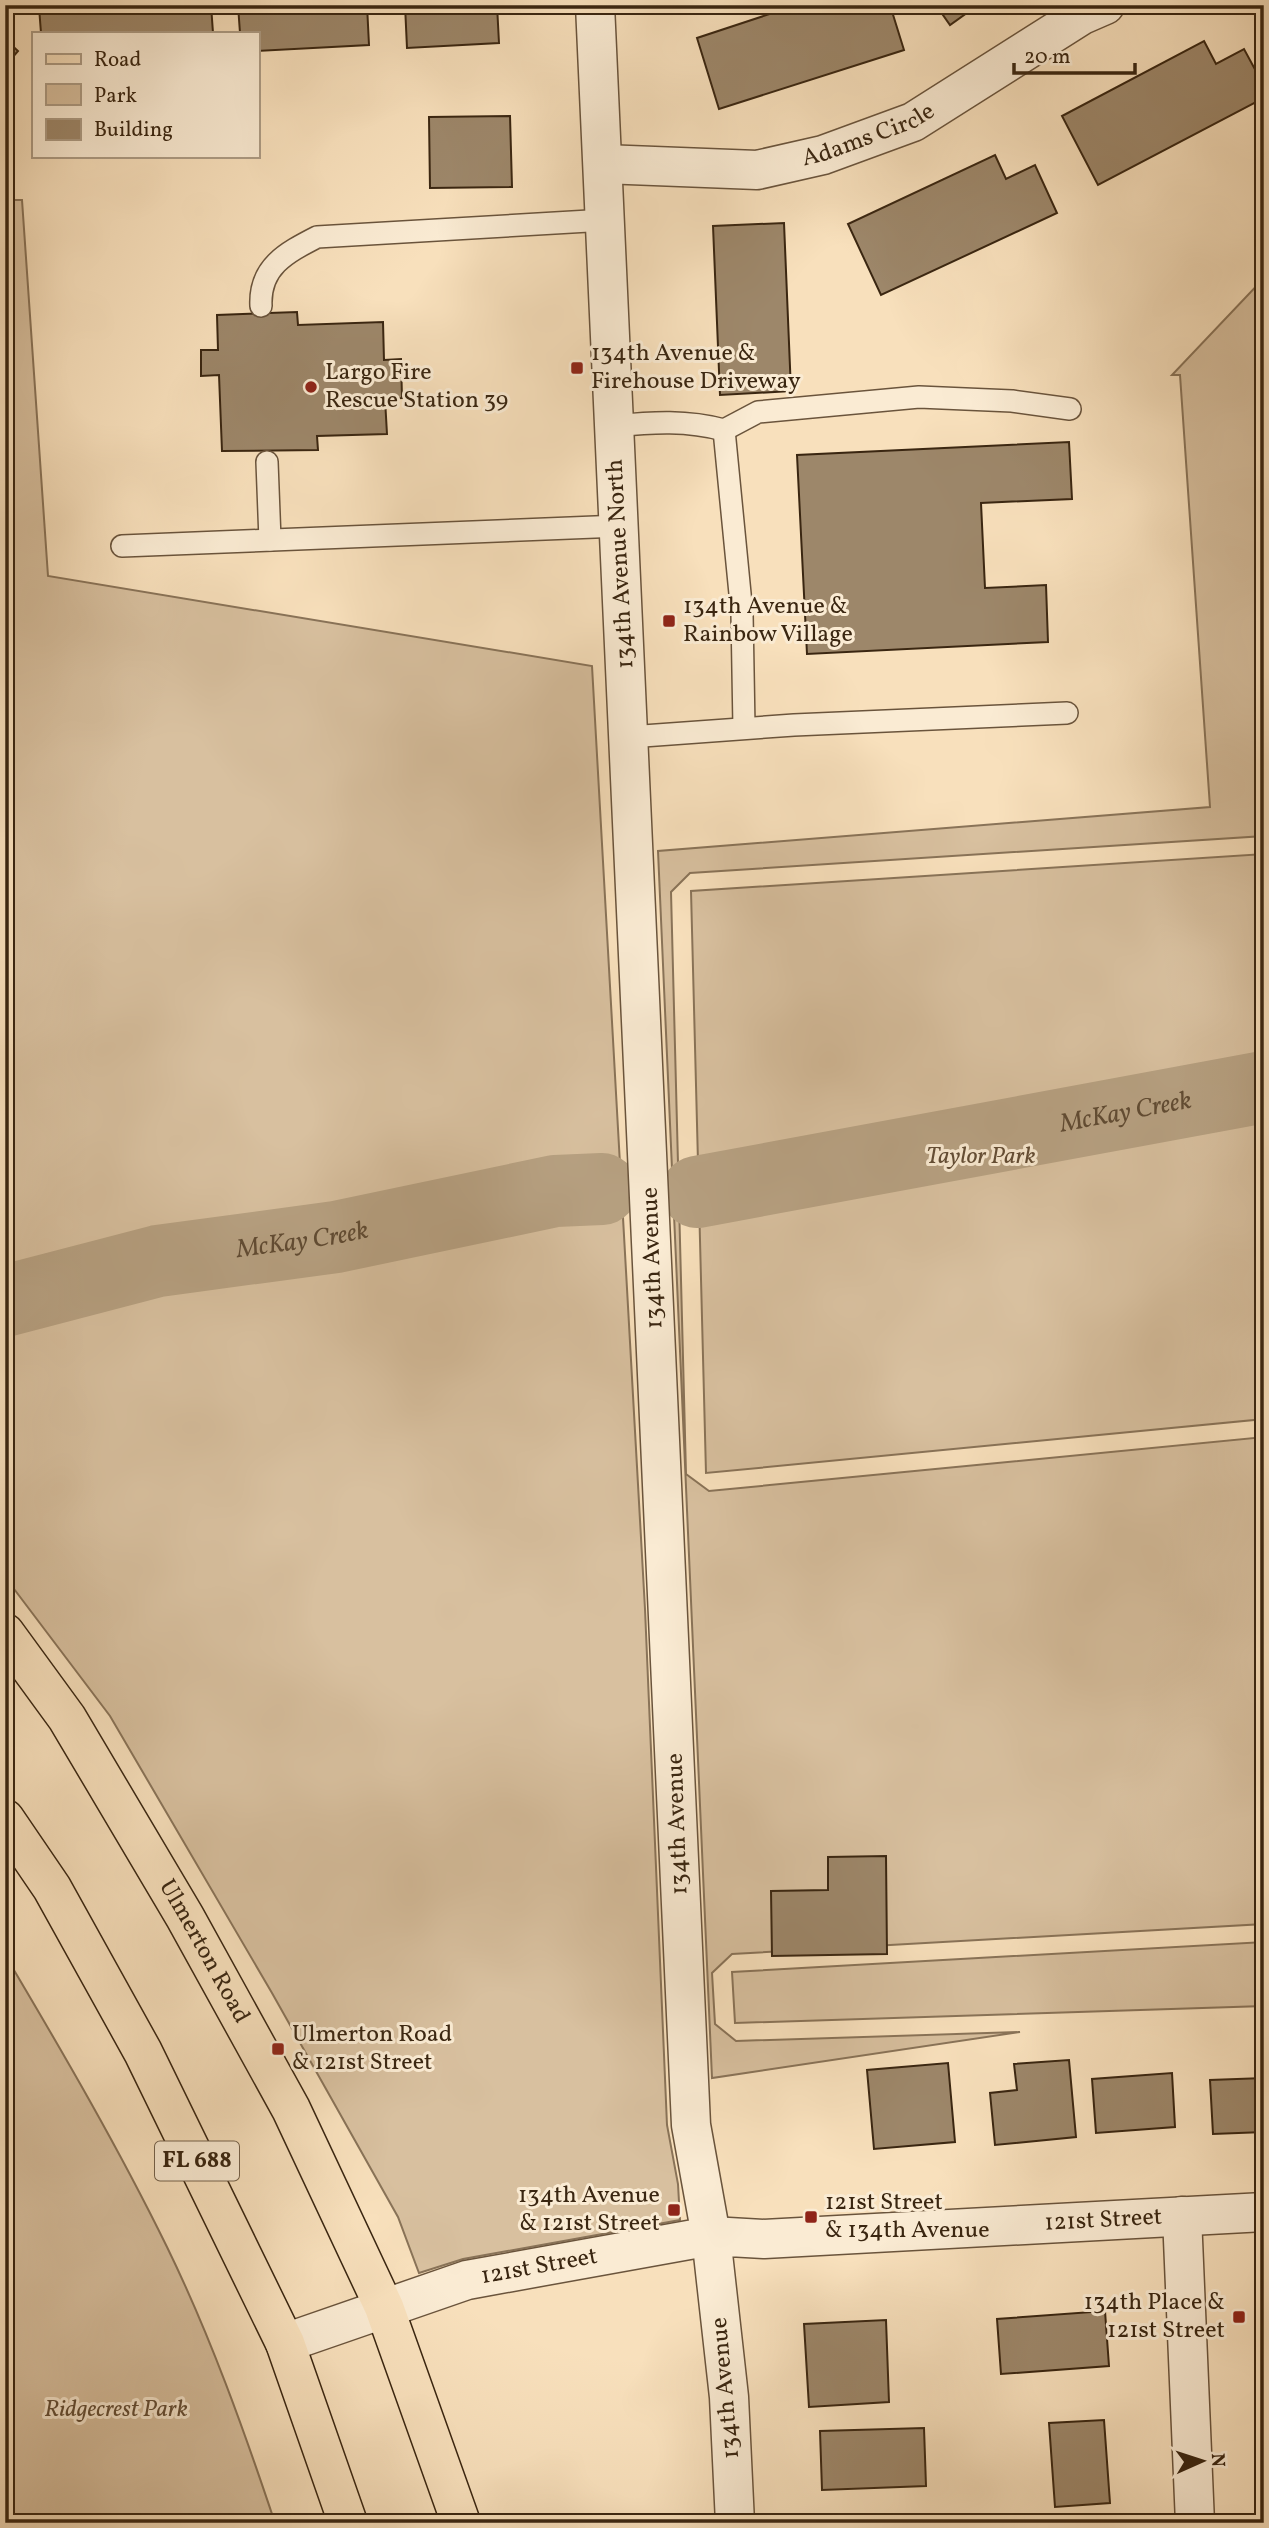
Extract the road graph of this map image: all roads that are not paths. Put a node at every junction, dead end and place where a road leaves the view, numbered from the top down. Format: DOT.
graph roads {
  1 [pos="595,5"];
  2 [pos="1105,5"];
  3 [pos="603,164"];
  4 [pos="606,220"];
  5 [pos="261,306"];
  6 [pos="1070,409"];
  7 [pos="615,426"];
  8 [pos="724,430"];
  9 [pos="267,462"];
  10 [pos="620,526"];
  11 [pos="270,540"];
  12 [pos="122,546"];
  13 [pos="1067,713"];
  14 [pos="744,729"];
  15 [pos="629,737"];
  16 [pos="648,1123"];
  17 [pos="5,1633"];
  18 [pos="5,1819"];
  19 [pos="1264,2212"];
  20 [pos="1182,2216"];
  21 [pos="711,2236"];
  22 [pos="384,2307"];
  23 [pos="285,2343"];
  24 [pos="348,2523"];
  25 [pos="461,2523"];
  26 [pos="736,2523"];
  27 [pos="1195,2523"];
  1 -- 3 [label="street, 134th Avenue North"];
  2 -- 3 [label="street, Adams Circle"];
  3 -- 4 [label="street, 134th Avenue North"];
  4 -- 5 [label="lane"];
  4 -- 7 [label="street, 134th Avenue North"];
  6 -- 8 [label="lane"];
  7 -- 8 [label="lane"];
  7 -- 10 [label="street, 134th Avenue North"];
  8 -- 14 [label="lane"];
  9 -- 11 [label="lane"];
  10 -- 11 [label="lane"];
  10 -- 15 [label="street, 134th Avenue North"];
  11 -- 12 [label="lane"];
  13 -- 14 [label="lane"];
  14 -- 15 [label="lane"];
  15 -- 16 [label="street, 134th Avenue North"];
  16 -- 21 [label="street, 134th Avenue"];
  17 -- 22 [label="main road, Ulmerton Road"];
  18 -- 23 [label="main road, FL 688"];
  19 -- 20 [label="street, 121st Street"];
  20 -- 21 [label="street, 121st Street"];
  20 -- 27 [label="street"];
  21 -- 22 [label="street, 121st Street"];
  21 -- 26 [label="street, 134th Avenue"];
  22 -- 23 [label="street, 121st Street"];
  22 -- 25 [label="main road, Ulmerton Road"];
  23 -- 24 [label="main road, FL 688"];
}
